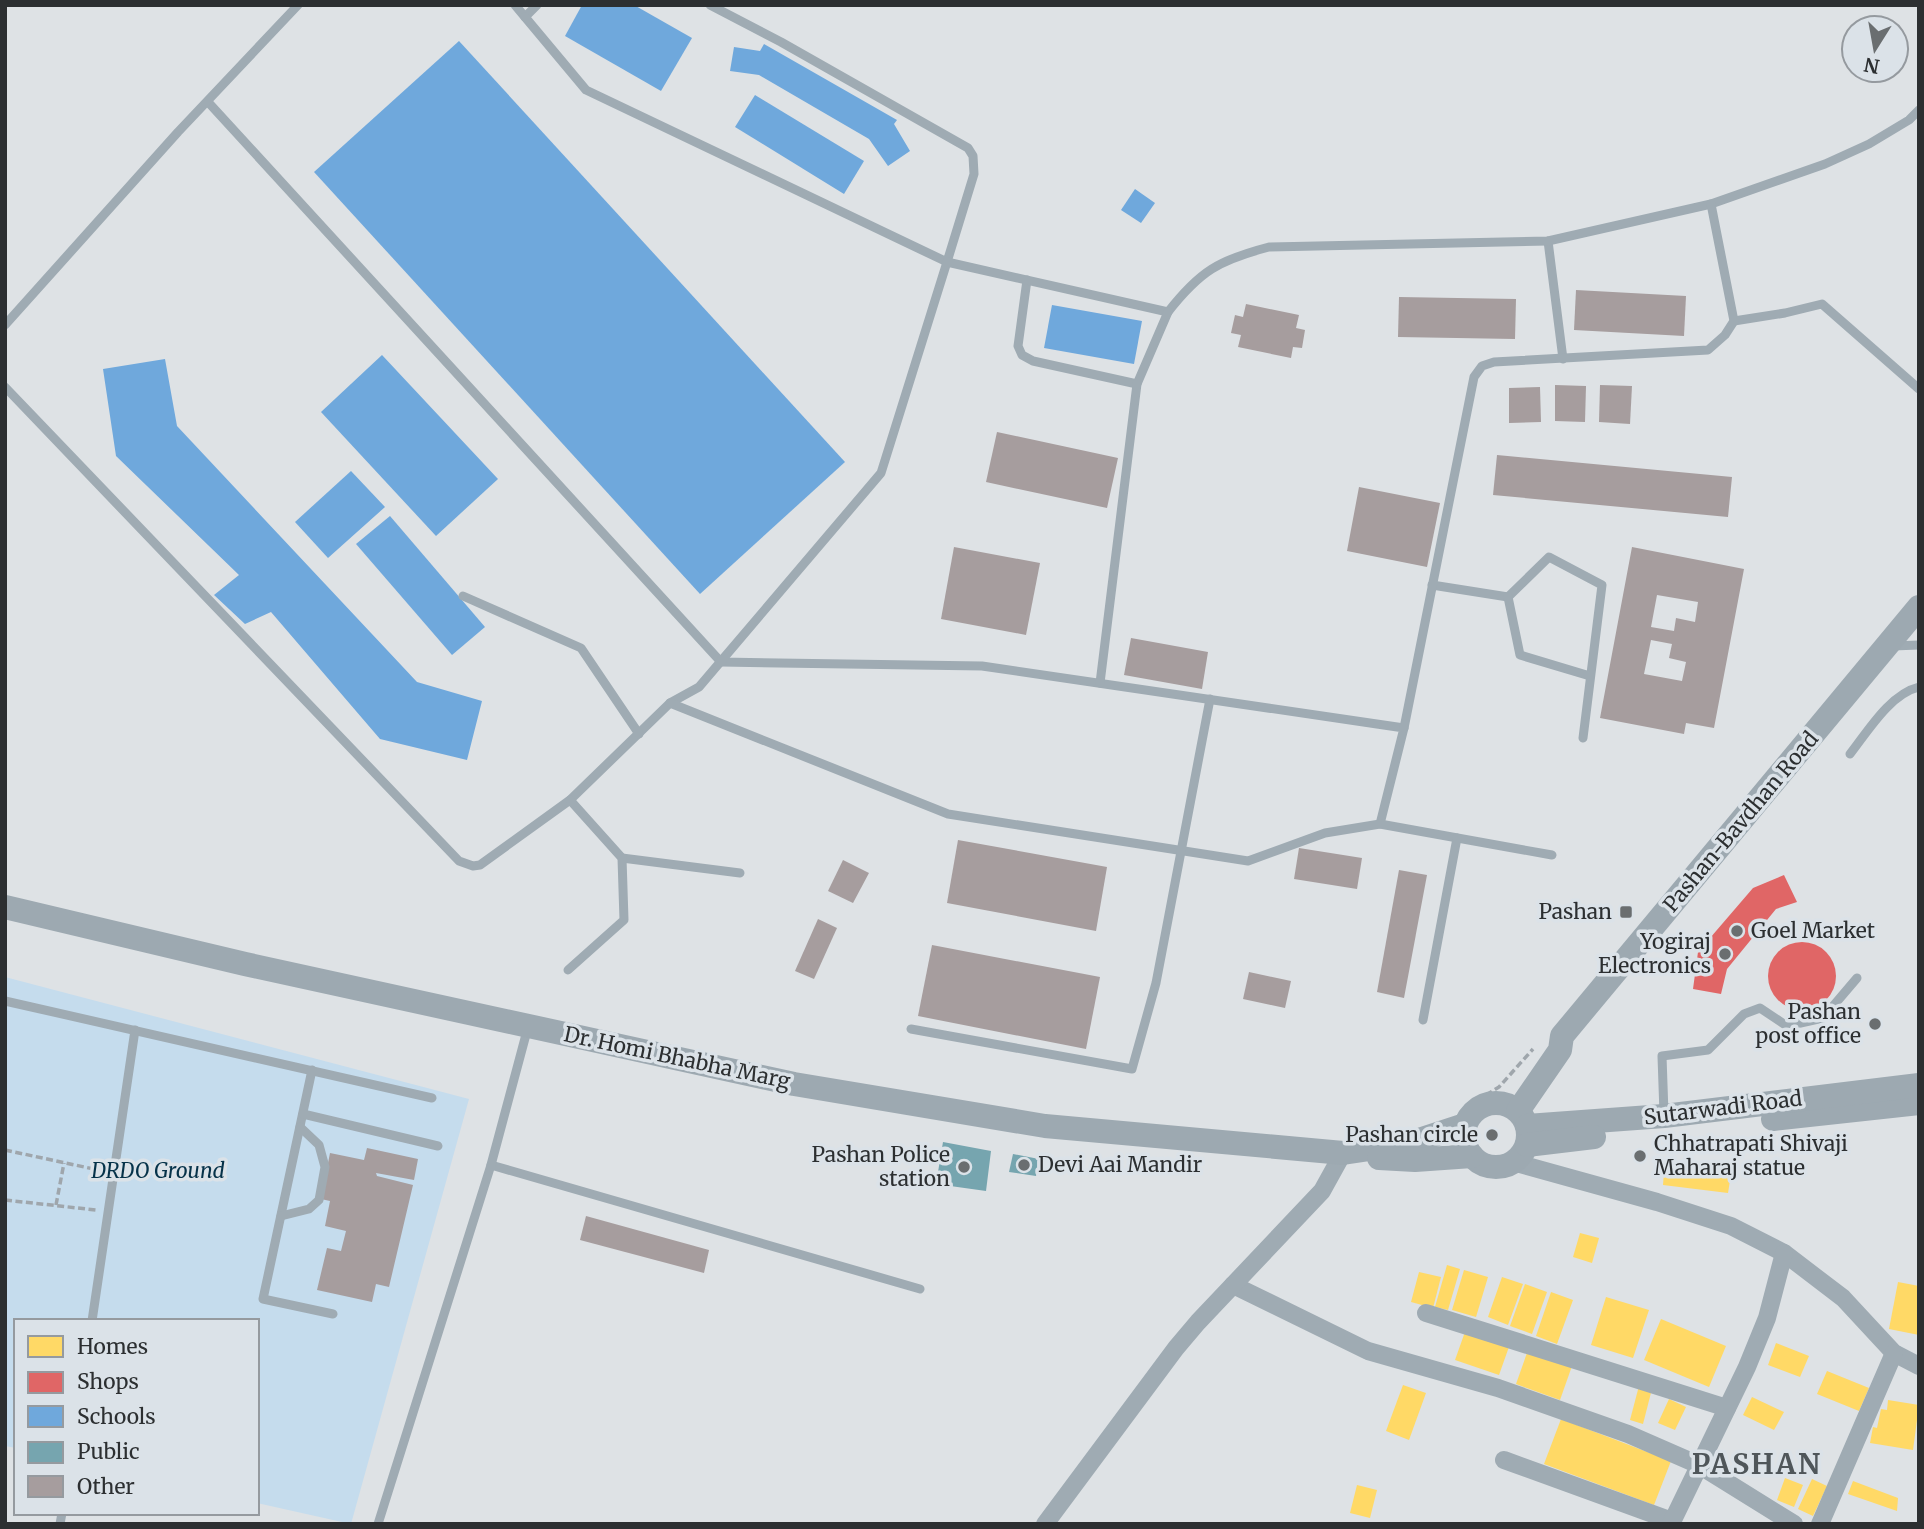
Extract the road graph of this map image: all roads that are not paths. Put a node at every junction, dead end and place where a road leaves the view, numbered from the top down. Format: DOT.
graph roads {
  1 [pos="298,5"];
  2 [pos="515,5"];
  3 [pos="537,5"];
  4 [pos="710,5"];
  5 [pos="525,18"];
  6 [pos="208,102"];
  7 [pos="1919,110"];
  8 [pos="1711,204"];
  9 [pos="1548,241"];
  10 [pos="947,262"];
  11 [pos="1027,280"];
  12 [pos="1168,312"];
  13 [pos="1734,321"];
  14 [pos="5,326"];
  15 [pos="1563,359"];
  16 [pos="1137,384"];
  17 [pos="5,387"];
  18 [pos="1919,388"];
  19 [pos="1432,585"];
  20 [pos="463,597"];
  21 [pos="1508,597"];
  22 [pos="1919,607"];
  23 [pos="1919,645"];
  24 [pos="1887,646"];
  25 [pos="721,662"];
  26 [pos="1590,676"];
  27 [pos="1100,683"];
  28 [pos="1919,687"];
  29 [pos="1210,699"];
  30 [pos="670,703"];
  31 [pos="1404,728"];
  32 [pos="639,734"];
  33 [pos="1583,738"];
  34 [pos="1850,754"];
  35 [pos="570,800"];
  36 [pos="1380,824"];
  37 [pos="1457,838"];
  38 [pos="1182,849"];
  39 [pos="1552,855"];
  40 [pos="622,858"];
  41 [pos="740,873"];
  42 [pos="5,907"];
  43 [pos="568,970"];
  44 [pos="1857,978"];
  45 [pos="5,1001"];
  46 [pos="1423,1020"];
  47 [pos="529,1026"];
  48 [pos="911,1029"];
  49 [pos="135,1030"];
  50 [pos="313,1070"];
  51 [pos="1919,1085"];
  52 [pos="432,1098"];
  53 [pos="1919,1103"];
  54 [pos="303,1114"];
  55 [pos="1664,1116"];
  56 [pos="1461,1118"];
  57 [pos="300,1127"];
  58 [pos="1518,1130"];
  59 [pos="438,1146"];
  60 [pos="1351,1152"];
  61 [pos="1472,1156"];
  62 [pos="491,1165"];
  63 [pos="281,1216"];
  64 [pos="1784,1253"];
  65 [pos="1233,1285"];
  66 [pos="920,1289"];
  67 [pos="1426,1313"];
  68 [pos="333,1314"];
  69 [pos="92,1319"];
  70 [pos="1894,1353"];
  71 [pos="1919,1366"];
  72 [pos="1727,1408"];
  73 [pos="1504,1460"];
  74 [pos="1699,1465"];
  75 [pos="1672,1522"];
  76 [pos="378,1524"];
  77 [pos="1045,1524"];
  78 [pos="1794,1524"];
  79 [pos="1820,1524"];
  1 -- 6 [label="lane"];
  2 -- 5 [label="lane"];
  3 -- 5 [label="lane"];
  4 -- 10 [label="lane"];
  5 -- 10 [label="lane"];
  6 -- 14 [label="lane"];
  6 -- 25 [label="lane"];
  7 -- 8 [label="lane"];
  8 -- 9 [label="lane"];
  8 -- 13 [label="lane"];
  9 -- 12 [label="lane"];
  9 -- 15 [label="lane"];
  10 -- 11 [label="lane"];
  10 -- 25 [label="lane"];
  11 -- 12 [label="lane"];
  11 -- 16 [label="lane"];
  12 -- 16 [label="lane"];
  13 -- 15 [label="lane"];
  13 -- 18 [label="lane"];
  15 -- 19 [label="lane"];
  16 -- 27 [label="lane"];
  17 -- 35 [label="lane"];
  19 -- 21 [label="lane"];
  19 -- 31 [label="lane"];
  20 -- 32 [label="lane"];
  21 -- 26 [label="lane"];
  21 -- 26 [label="lane"];
  22 -- 24 [label="main road, Pashan-Bavdhan Road"];
  23 -- 24 [label="lane"];
  24 -- 58 [label="main road, Pashan-Bavdhan Road"];
  25 -- 27 [label="lane"];
  25 -- 30 [label="lane"];
  26 -- 33 [label="lane"];
  27 -- 29 [label="lane"];
  28 -- 34 [label="lane"];
  29 -- 31 [label="lane"];
  29 -- 38 [label="lane"];
  30 -- 32 [label="lane"];
  30 -- 38 [label="lane"];
  31 -- 36 [label="lane"];
  32 -- 35 [label="lane"];
  35 -- 40 [label="lane"];
  36 -- 37 [label="lane"];
  36 -- 38 [label="lane"];
  37 -- 39 [label="lane"];
  37 -- 46 [label="lane"];
  38 -- 48 [label="lane"];
  40 -- 41 [label="lane"];
  40 -- 43 [label="lane"];
  42 -- 47 [label="main road, Dr. Homi Bhabha Marg"];
  44 -- 55 [label="lane"];
  45 -- 49 [label="lane"];
  47 -- 60 [label="main road, Dr. Homi Bhabha Marg"];
  47 -- 62 [label="lane"];
  49 -- 50 [label="lane"];
  49 -- 69 [label="lane"];
  50 -- 52 [label="lane"];
  50 -- 54 [label="lane"];
  51 -- 55 [label="main road, Sutarwadi Road"];
  53 -- 58 [label="main road"];
  54 -- 57 [label="lane"];
  54 -- 59 [label="lane"];
  55 -- 58 [label="main road, Sutarwadi Road"];
  56 -- 58 [label="main road"];
  56 -- 60 [label="main road, Dr. Homi Bhabha Marg"];
  56 -- 61 [label="main road"];
  57 -- 63 [label="lane"];
  57 -- 63 [label="lane"];
  58 -- 61 [label="main road"];
  58 -- 64 [label="street"];
  60 -- 61 [label="main road, Dr. Homi Bhabha Marg"];
  60 -- 65 [label="street"];
  62 -- 66 [label="lane"];
  62 -- 76 [label="lane"];
  63 -- 68 [label="lane"];
  64 -- 70 [label="street"];
  64 -- 72 [label="street"];
  65 -- 74 [label="street"];
  65 -- 77 [label="street"];
  67 -- 72 [label="street"];
  70 -- 71 [label="street"];
  70 -- 79 [label="street"];
  72 -- 74 [label="street"];
  73 -- 75 [label="street"];
  74 -- 75 [label="street"];
  74 -- 78 [label="street"];
}
